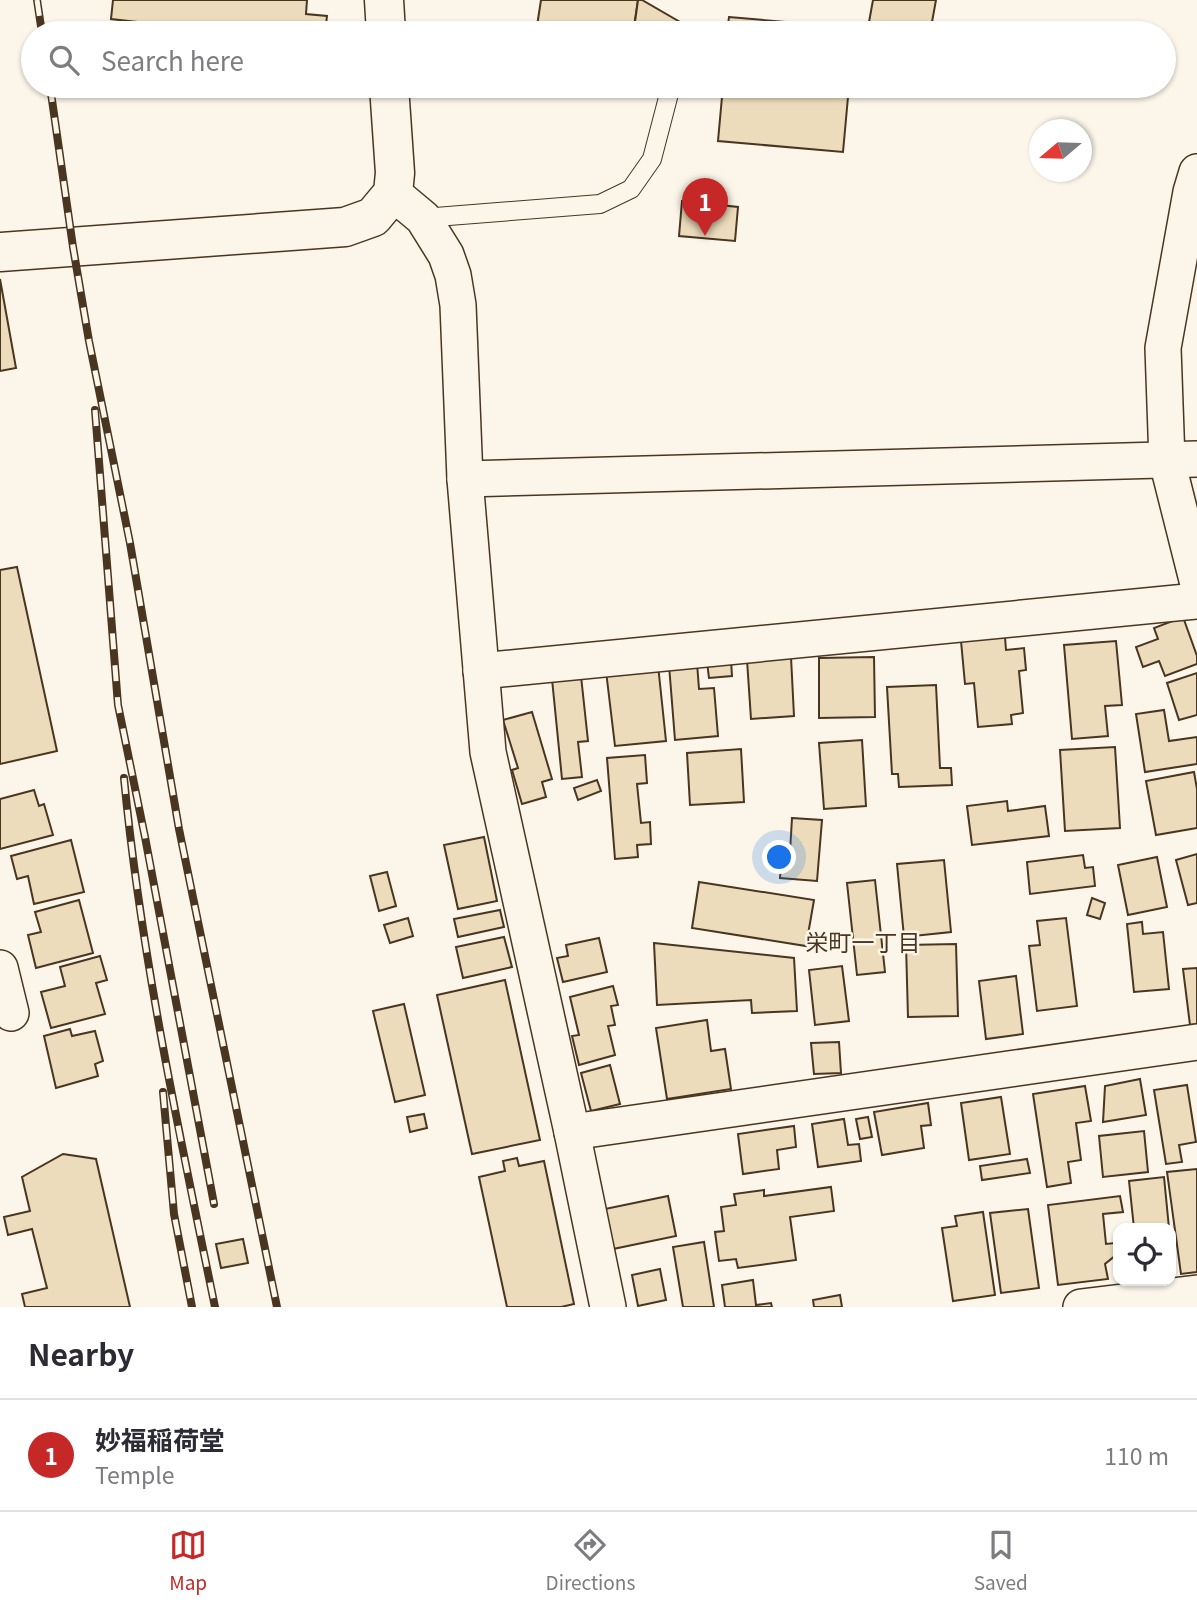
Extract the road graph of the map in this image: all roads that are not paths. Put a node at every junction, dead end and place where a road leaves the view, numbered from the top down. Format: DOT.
graph roads {
  1 [pos="384,0"];
  2 [pos="385,21"];
  3 [pos="390,98"];
  4 [pos="668,98"];
  5 [pos="1197,172"];
  6 [pos="393,193"];
  7 [pos="423,218"];
  8 [pos="0,247"];
  9 [pos="1182,460"];
  10 [pos="465,479"];
  11 [pos="1197,580"];
  12 [pos="1197,601"];
  13 [pos="481,671"];
  14 [pos="0,968"];
  15 [pos="11,1013"];
  16 [pos="1197,1042"];
  17 [pos="572,1132"];
  18 [pos="1197,1293"];
  19 [pos="608,1307"];
  20 [pos="1081,1307"];
  1 -- 2 [label="street"];
  3 -- 6 [label="street"];
  4 -- 7 [label="lane"];
  5 -- 9 [label="street"];
  6 -- 7 [label="street"];
  6 -- 8 [label="street"];
  7 -- 10 [label="street"];
  9 -- 10 [label="street"];
  9 -- 11 [label="street"];
  10 -- 13 [label="street"];
  12 -- 13 [label="street"];
  13 -- 17 [label="street"];
  14 -- 15 [label="street"];
  16 -- 17 [label="street"];
  17 -- 19 [label="street"];
  18 -- 20 [label="street"];
}
